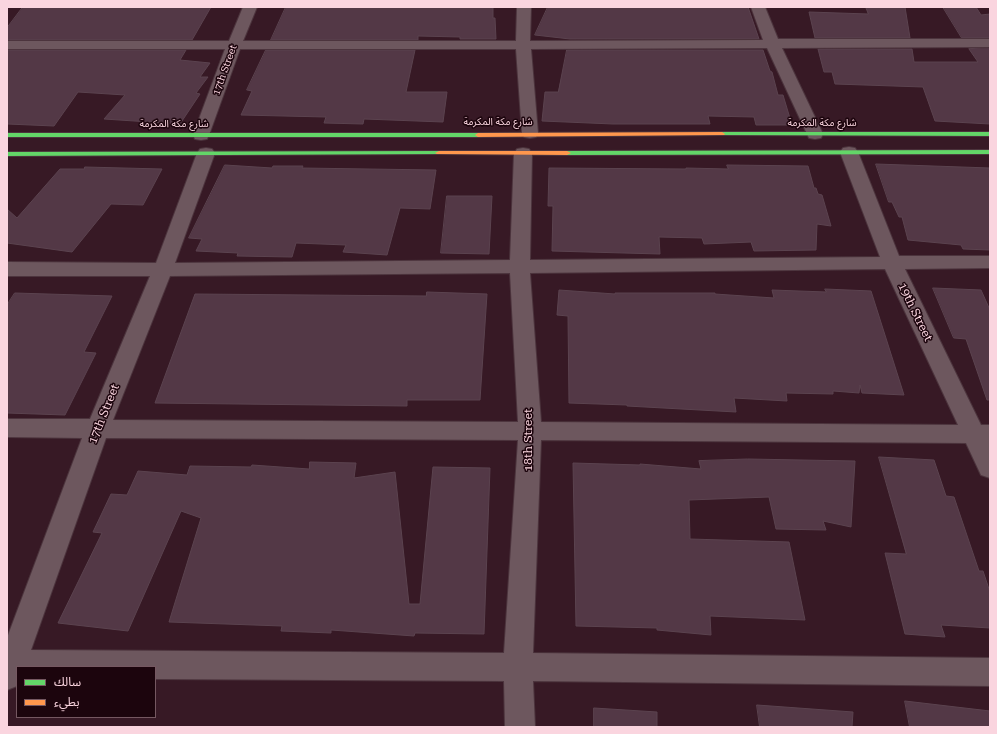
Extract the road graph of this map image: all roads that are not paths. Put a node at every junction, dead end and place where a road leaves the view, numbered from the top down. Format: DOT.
graph roads {
  1 [pos="250,7"];
  2 [pos="524,7"];
  3 [pos="758,7"];
  4 [pos="772,43"];
  5 [pos="990,43"];
  6 [pos="7,45"];
  7 [pos="234,45"];
  8 [pos="524,45"];
  9 [pos="815,134"];
  10 [pos="990,134"];
  11 [pos="7,135"];
  12 [pos="527,143"];
  13 [pos="203,144"];
  14 [pos="849,152"];
  15 [pos="990,152"];
  16 [pos="7,154"];
  17 [pos="990,262"];
  18 [pos="892,263"];
  19 [pos="520,267"];
  20 [pos="7,269"];
  21 [pos="163,270"];
  22 [pos="98,427"];
  23 [pos="7,428"];
  24 [pos="530,432"];
  25 [pos="982,434"];
  26 [pos="990,468"];
  27 [pos="518,667"];
  28 [pos="9,668"];
  29 [pos="156,668"];
  30 [pos="990,672"];
  31 [pos="520,727"];
  1 -- 7 [label="street, 17th Street"];
  2 -- 8 [label="street, 18th Street"];
  3 -- 4 [label="street"];
  4 -- 5 [label="street"];
  4 -- 8 [label="street"];
  4 -- 9 [label="street"];
  6 -- 7 [label="street"];
  7 -- 8 [label="street"];
  7 -- 13 [label="street, 17th Street"];
  8 -- 12 [label="street, 18th Street"];
  9 -- 10 [label="main road, شارع مكة المكرمة"];
  9 -- 12 [label="main road, شارع مكة المكرمة"];
  11 -- 13 [label="main road, شارع مكة المكرمة"];
  12 -- 13 [label="main road, شارع مكة المكرمة"];
  12 -- 13 [label="main road, شارع مكة المكرمة"];
  12 -- 14 [label="main road, شارع مكة المكرمة"];
  12 -- 19 [label="street, 18th Street"];
  13 -- 16 [label="main road, شارع مكة المكرمة"];
  13 -- 21 [label="street, 17th Street"];
  14 -- 15 [label="main road, شارع مكة المكرمة"];
  14 -- 18 [label="street, 19th Street"];
  17 -- 18 [label="street"];
  18 -- 19 [label="street"];
  18 -- 25 [label="street, 19th Street"];
  19 -- 21 [label="street"];
  19 -- 24 [label="street, 18th Street"];
  20 -- 21 [label="street"];
  21 -- 22 [label="street, 17th Street"];
  22 -- 23 [label="street"];
  22 -- 24 [label="street"];
  22 -- 28 [label="street, 17th Street"];
  24 -- 25 [label="street"];
  24 -- 27 [label="street, 18th Street"];
  25 -- 26 [label="street, 19th Street"];
  27 -- 29 [label="street"];
  27 -- 30 [label="street"];
  27 -- 31 [label="street, 18th Street"];
}
